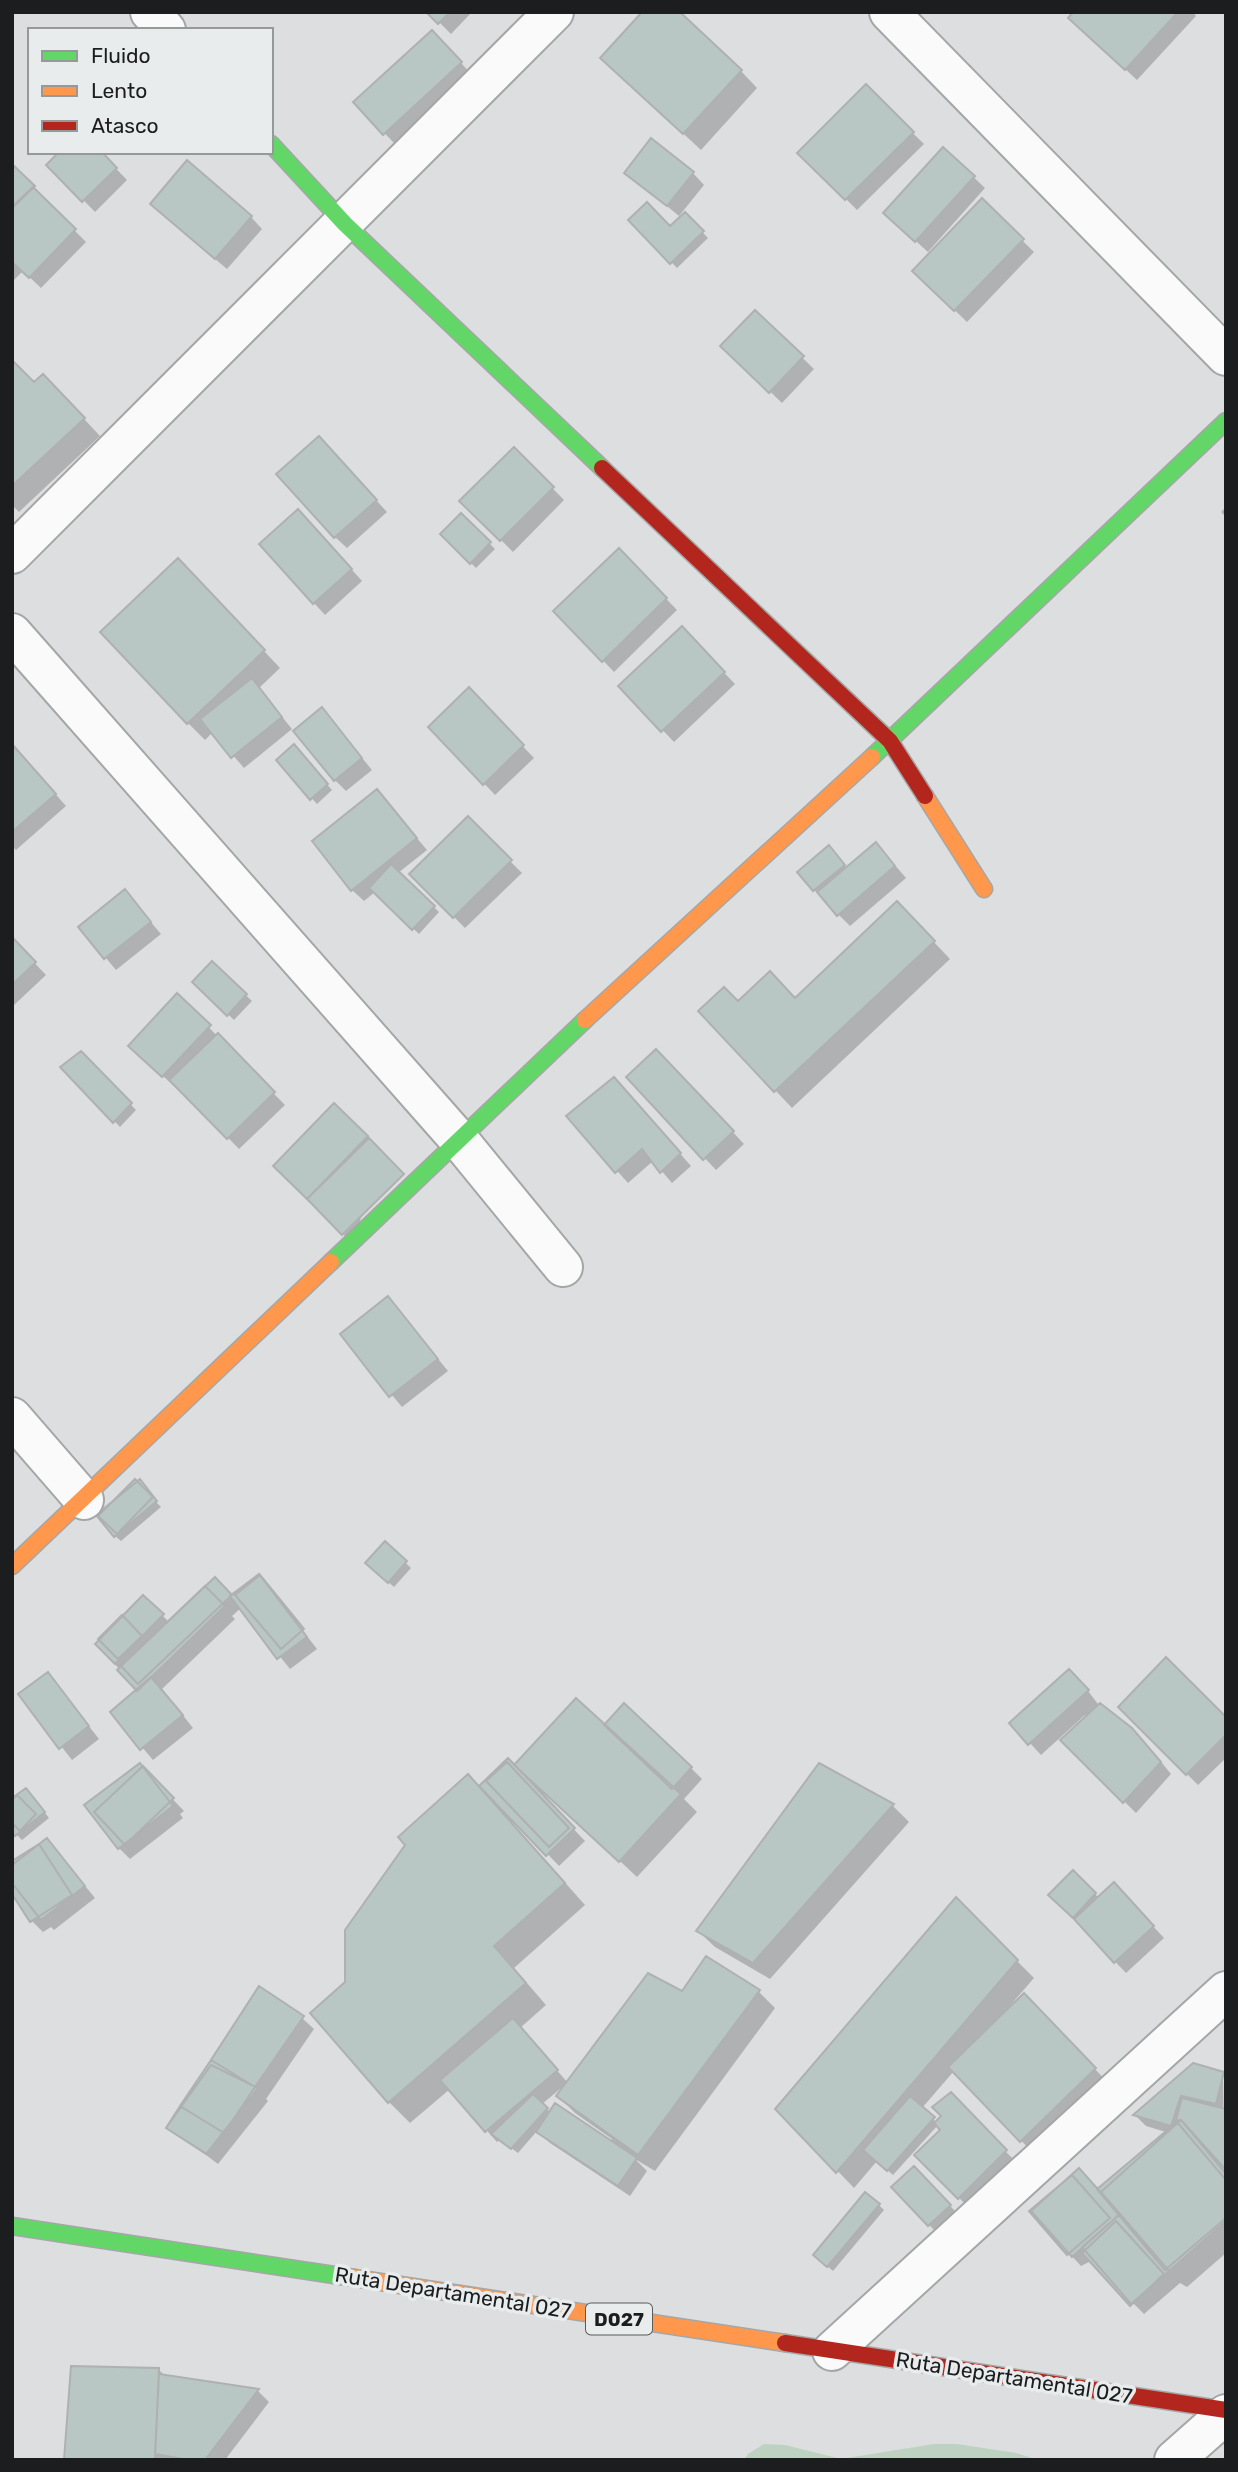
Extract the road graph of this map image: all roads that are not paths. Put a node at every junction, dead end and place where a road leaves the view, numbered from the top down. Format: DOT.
graph roads {
  1 [pos="150,12"];
  2 [pos="554,12"];
  3 [pos="889,12"];
  4 [pos="164,28"];
  5 [pos="273,146"];
  6 [pos="345,224"];
  7 [pos="1226,356"];
  8 [pos="1226,421"];
  9 [pos="12,554"];
  10 [pos="12,633"];
  11 [pos="890,741"];
  12 [pos="984,889"];
  13 [pos="460,1140"];
  14 [pos="563,1267"];
  15 [pos="12,1417"];
  16 [pos="84,1500"];
  17 [pos="12,1566"];
  18 [pos="1226,1991"];
  19 [pos="12,2227"];
  20 [pos="832,2350"];
  21 [pos="1226,2412"];
  22 [pos="1174,2460"];
  1 -- 4 [label="street"];
  2 -- 6 [label="street"];
  3 -- 7 [label="street"];
  5 -- 6 [label="street"];
  6 -- 9 [label="street"];
  6 -- 11 [label="street"];
  8 -- 11 [label="street"];
  10 -- 13 [label="street"];
  11 -- 12 [label="street"];
  11 -- 13 [label="street"];
  13 -- 14 [label="street"];
  13 -- 16 [label="street"];
  15 -- 16 [label="street"];
  16 -- 17 [label="street"];
  18 -- 20 [label="street"];
  19 -- 20 [label="street, Ruta Departamental 027 / D027"];
  20 -- 21 [label="street, Ruta Departamental 027 / D027"];
  21 -- 22 [label="street"];
}
